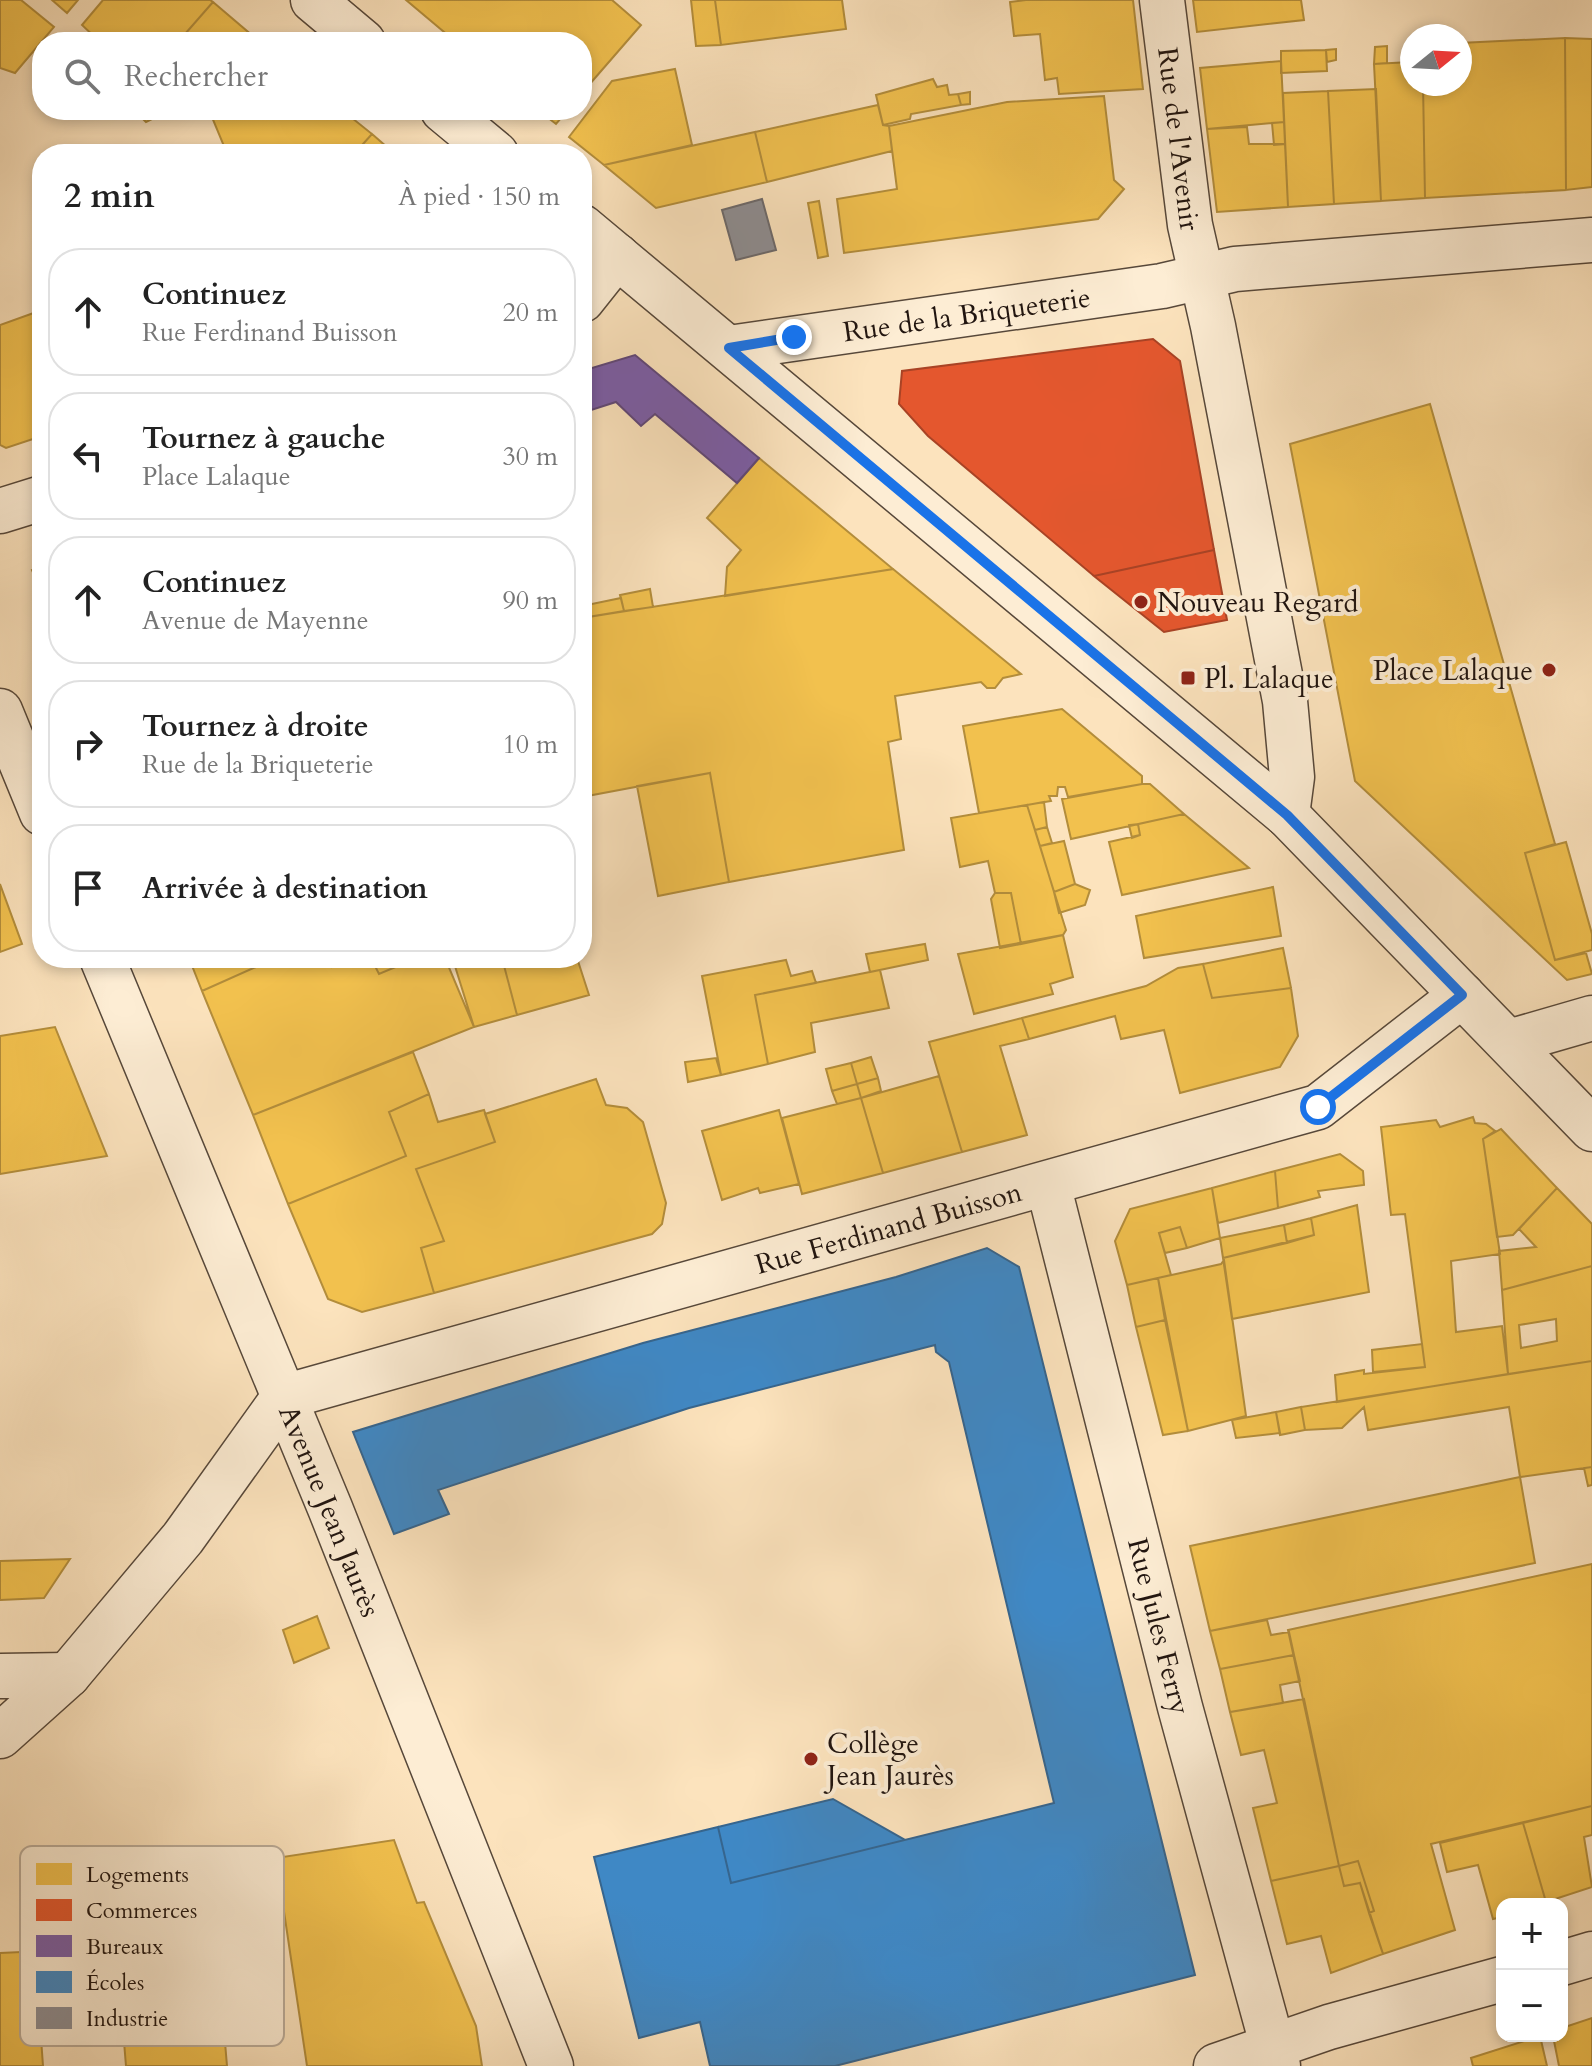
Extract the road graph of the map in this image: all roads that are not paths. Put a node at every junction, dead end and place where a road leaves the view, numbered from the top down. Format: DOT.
graph roads {
  1 [pos="313,0"];
  2 [pos="1162,0"];
  3 [pos="351,32"];
  4 [pos="455,120"];
  5 [pos="484,144"];
  6 [pos="592,235"];
  7 [pos="1592,240"];
  8 [pos="617,256"];
  9 [pos="1201,276"];
  10 [pos="592,287"];
  11 [pos="729,348"];
  12 [pos="32,501"];
  13 [pos="0,511"];
  14 [pos="0,711"];
  15 [pos="32,789"];
  16 [pos="1287,815"];
  17 [pos="106,968"];
  18 [pos="1462,995"];
  19 [pos="1592,1018"];
  20 [pos="1509,1042"];
  21 [pos="1592,1129"];
  22 [pos="1048,1184"];
  23 [pos="284,1397"];
  24 [pos="68,1675"];
  25 [pos="0,1676"];
  26 [pos="0,1736"];
  27 [pos="1592,1954"];
  28 [pos="1568,1961"];
  29 [pos="1496,1981"];
  30 [pos="1275,2056"];
  31 [pos="551,2066"];
  32 [pos="1216,2066"];
  1 -- 3 [label="street"];
  2 -- 9 [label="street, Rue de l'Avenir"];
  4 -- 5 [label="street"];
  6 -- 8 [label="street"];
  7 -- 9 [label="street"];
  8 -- 10 [label="street"];
  8 -- 11 [label="street"];
  9 -- 11 [label="street, Rue de la Briqueterie"];
  9 -- 16 [label="street"];
  11 -- 16 [label="street"];
  12 -- 13 [label="street"];
  14 -- 15 [label="street"];
  16 -- 18 [label="street"];
  17 -- 23 [label="street, Avenue Jean Jaurès"];
  18 -- 20 [label="street"];
  18 -- 22 [label="street, Rue Ferdinand Buisson"];
  19 -- 20 [label="street"];
  20 -- 21 [label="street"];
  22 -- 23 [label="street, Rue Ferdinand Buisson"];
  22 -- 30 [label="street, Rue Jules Ferry"];
  23 -- 24 [label="street"];
  23 -- 31 [label="street, Avenue Jean Jaurès"];
  24 -- 25 [label="street"];
  24 -- 26 [label="street"];
  27 -- 28 [label="street"];
  29 -- 30 [label="street"];
  30 -- 32 [label="street"];
}
